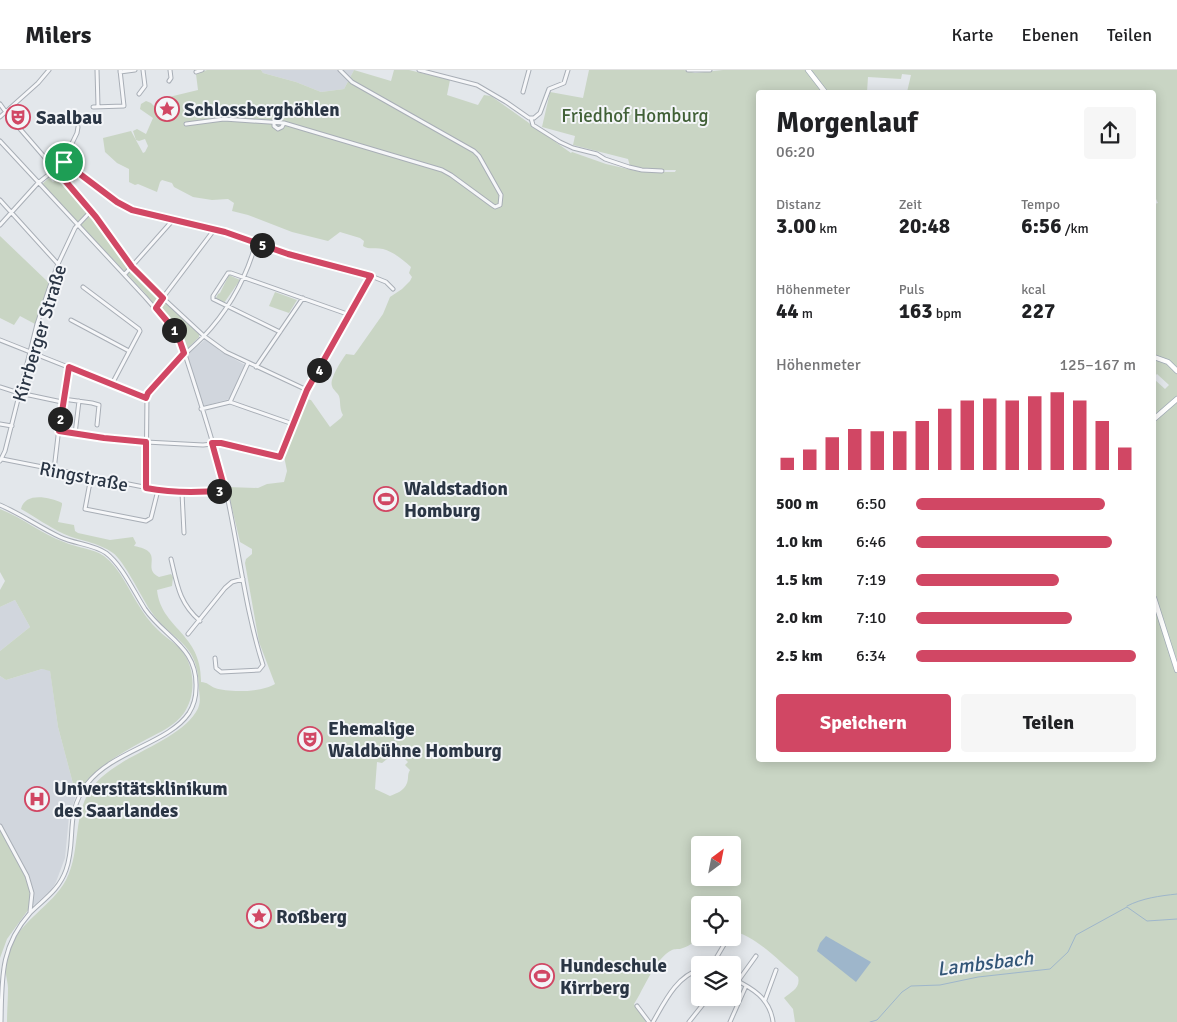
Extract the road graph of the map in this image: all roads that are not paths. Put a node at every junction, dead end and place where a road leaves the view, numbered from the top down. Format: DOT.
graph roads {
  1 [pos="49,70"];
  2 [pos="97,70"];
  3 [pos="135,70"];
  4 [pos="143,70"];
  5 [pos="170,70"];
  6 [pos="202,70"];
  7 [pos="340,70"];
  8 [pos="419,70"];
  9 [pos="529,70"];
  10 [pos="568,70"];
  11 [pos="688,70"];
  12 [pos="710,70"];
  13 [pos="808,70"];
  14 [pos="120,71"];
  15 [pos="196,72"];
  16 [pos="169,81"];
  17 [pos="823,90"];
  18 [pos="523,92"];
  19 [pos="139,94"];
  20 [pos="0,104"];
  21 [pos="98,106"];
  22 [pos="93,107"];
  23 [pos="6,112"];
  24 [pos="0,117"];
  25 [pos="531,118"];
  26 [pos="274,122"];
  27 [pos="186,124"];
  28 [pos="284,124"];
  29 [pos="78,126"];
  30 [pos="0,141"];
  31 [pos="64,162"];
  32 [pos="56,170"];
  33 [pos="662,171"];
  34 [pos="38,183"];
  35 [pos="0,200"];
  36 [pos="91,211"];
  37 [pos="11,213"];
  38 [pos="173,220"];
  39 [pos="0,225"];
  40 [pos="77,225"];
  41 [pos="214,230"];
  42 [pos="256,243"];
  43 [pos="58,264"];
  44 [pos="132,267"];
  45 [pos="124,274"];
  46 [pos="371,276"];
  47 [pos="244,278"];
  48 [pos="83,287"];
  49 [pos="394,289"];
  50 [pos="163,298"];
  51 [pos="303,298"];
  52 [pos="226,306"];
  53 [pos="156,308"];
  54 [pos="350,315"];
  55 [pos="71,320"];
  56 [pos="280,332"];
  57 [pos="204,336"];
  58 [pos="0,340"];
  59 [pos="30,351"];
  60 [pos="129,352"];
  61 [pos="184,353"];
  62 [pos="1156,358"];
  63 [pos="248,363"];
  64 [pos="69,367"];
  65 [pos="256,367"];
  66 [pos="1177,371"];
  67 [pos="112,384"];
  68 [pos="0,387"];
  69 [pos="307,390"];
  70 [pos="19,393"];
  71 [pos="30,395"];
  72 [pos="146,398"];
  73 [pos="1177,399"];
  74 [pos="62,400"];
  75 [pos="79,401"];
  76 [pos="230,402"];
  77 [pos="201,409"];
  78 [pos="1156,417"];
  79 [pos="0,424"];
  80 [pos="292,424"];
  81 [pos="97,425"];
  82 [pos="12,426"];
  83 [pos="59,431"];
  84 [pos="75,434"];
  85 [pos="146,442"];
  86 [pos="212,443"];
  87 [pos="1,460"];
  88 [pos="54,470"];
  89 [pos="91,477"];
  90 [pos="146,488"];
  91 [pos="158,490"];
  92 [pos="225,490"];
  93 [pos="182,493"];
  94 [pos="0,505"];
  95 [pos="184,534"];
  96 [pos="171,559"];
  97 [pos="243,579"];
  98 [pos="1156,604"];
  99 [pos="200,621"];
  100 [pos="188,634"];
  101 [pos="215,658"];
  102 [pos="1177,670"];
  103 [pos="0,826"];
  104 [pos="30,913"];
  105 [pos="756,956"];
  106 [pos="776,970"];
  107 [pos="691,973"];
  108 [pos="741,977"];
  109 [pos="741,983"];
  110 [pos="746,986"];
  111 [pos="765,1000"];
  112 [pos="637,1006"];
  113 [pos="702,1006"];
  114 [pos="1,1022"];
  115 [pos="649,1022"];
  116 [pos="653,1022"];
  117 [pos="690,1022"];
  118 [pos="730,1022"];
  119 [pos="773,1022"];
  1 -- 23 [label="street"];
  2 -- 21 [label="street"];
  3 -- 14 [label="street"];
  4 -- 19 [label="street"];
  5 -- 16 [label="street"];
  6 -- 15 [label="street"];
  7 -- 28 [label="street"];
  8 -- 25 [label="street"];
  9 -- 18 [label="street"];
  10 -- 25 [label="street"];
  11 -- 12 [label="street"];
  13 -- 17 [label="main road"];
  14 -- 21 [label="street"];
  20 -- 23 [label="street"];
  21 -- 22 [label="street"];
  23 -- 24 [label="street"];
  23 -- 32 [label="street"];
  25 -- 33 [label="street"];
  26 -- 27 [label="street"];
  26 -- 28 [label="street"];
  26 -- 28 [label="street"];
  29 -- 31 [label="street"];
  30 -- 34 [label="street"];
  31 -- 32 [label="street"];
  31 -- 38 [label="street"];
  32 -- 34 [label="street"];
  32 -- 36 [label="street"];
  34 -- 37 [label="street"];
  34 -- 40 [label="street"];
  35 -- 37 [label="street"];
  36 -- 40 [label="street, Kirrberger Straße"];
  36 -- 44 [label="street"];
  37 -- 39 [label="street"];
  37 -- 43 [label="street"];
  38 -- 41 [label="street"];
  38 -- 44 [label="street"];
  40 -- 43 [label="street, Kirrberger Straße"];
  40 -- 45 [label="street"];
  41 -- 42 [label="street"];
  41 -- 50 [label="street"];
  42 -- 46 [label="street"];
  42 -- 47 [label="street"];
  43 -- 59 [label="street, Kirrberger Straße"];
  44 -- 45 [label="street"];
  44 -- 50 [label="street"];
  45 -- 53 [label="street"];
  46 -- 49 [label="street"];
  46 -- 54 [label="street"];
  47 -- 51 [label="street"];
  47 -- 52 [label="street"];
  47 -- 52 [label="street"];
  48 -- 60 [label="street"];
  50 -- 53 [label="street"];
  50 -- 57 [label="street"];
  51 -- 54 [label="street"];
  51 -- 56 [label="street"];
  52 -- 56 [label="street"];
  52 -- 57 [label="street"];
  53 -- 61 [label="street"];
  54 -- 69 [label="street"];
  55 -- 60 [label="street"];
  56 -- 65 [label="street"];
  57 -- 61 [label="street"];
  57 -- 63 [label="street"];
  58 -- 59 [label="street"];
  59 -- 64 [label="street"];
  59 -- 70 [label="street, Kirrberger Straße"];
  60 -- 67 [label="street"];
  61 -- 72 [label="street"];
  61 -- 77 [label="street"];
  62 -- 66 [label="main road"];
  63 -- 65 [label="street"];
  63 -- 76 [label="street"];
  64 -- 67 [label="street"];
  64 -- 74 [label="street"];
  65 -- 69 [label="street"];
  67 -- 72 [label="street"];
  68 -- 70 [label="street"];
  69 -- 80 [label="street"];
  70 -- 82 [label="street, Kirrberger Straße"];
  71 -- 74 [label="street"];
  72 -- 85 [label="street"];
  73 -- 78 [label="main road"];
  74 -- 75 [label="street"];
  74 -- 83 [label="street"];
  75 -- 81 [label="street"];
  75 -- 84 [label="street"];
  76 -- 77 [label="street"];
  76 -- 80 [label="street"];
  77 -- 86 [label="street"];
  79 -- 82 [label="street"];
  80 -- 86 [label="street"];
  82 -- 87 [label="street, Kirrberger Straße"];
  83 -- 84 [label="street"];
  83 -- 88 [label="street"];
  84 -- 85 [label="street"];
  85 -- 86 [label="street"];
  85 -- 90 [label="street"];
  86 -- 92 [label="street"];
  87 -- 88 [label="street, Ringstraße"];
  88 -- 89 [label="street, Ringstraße"];
  89 -- 90 [label="street, Ringstraße"];
  89 -- 91 [label="street"];
  90 -- 91 [label="street, Ringstraße"];
  91 -- 93 [label="street, Ringstraße"];
  92 -- 93 [label="street, Ringstraße"];
  92 -- 97 [label="street"];
  93 -- 95 [label="street"];
  94 -- 104 [label="street"];
  96 -- 99 [label="street"];
  97 -- 99 [label="street"];
  97 -- 101 [label="street"];
  98 -- 102 [label="main road"];
  99 -- 100 [label="street"];
  103 -- 104 [label="street"];
  104 -- 114 [label="street"];
  105 -- 108 [label="street"];
  106 -- 111 [label="street"];
  107 -- 116 [label="street"];
  109 -- 110 [label="street"];
  110 -- 111 [label="street"];
  110 -- 118 [label="street"];
  111 -- 119 [label="street"];
  112 -- 115 [label="street"];
  113 -- 117 [label="street"];
}
